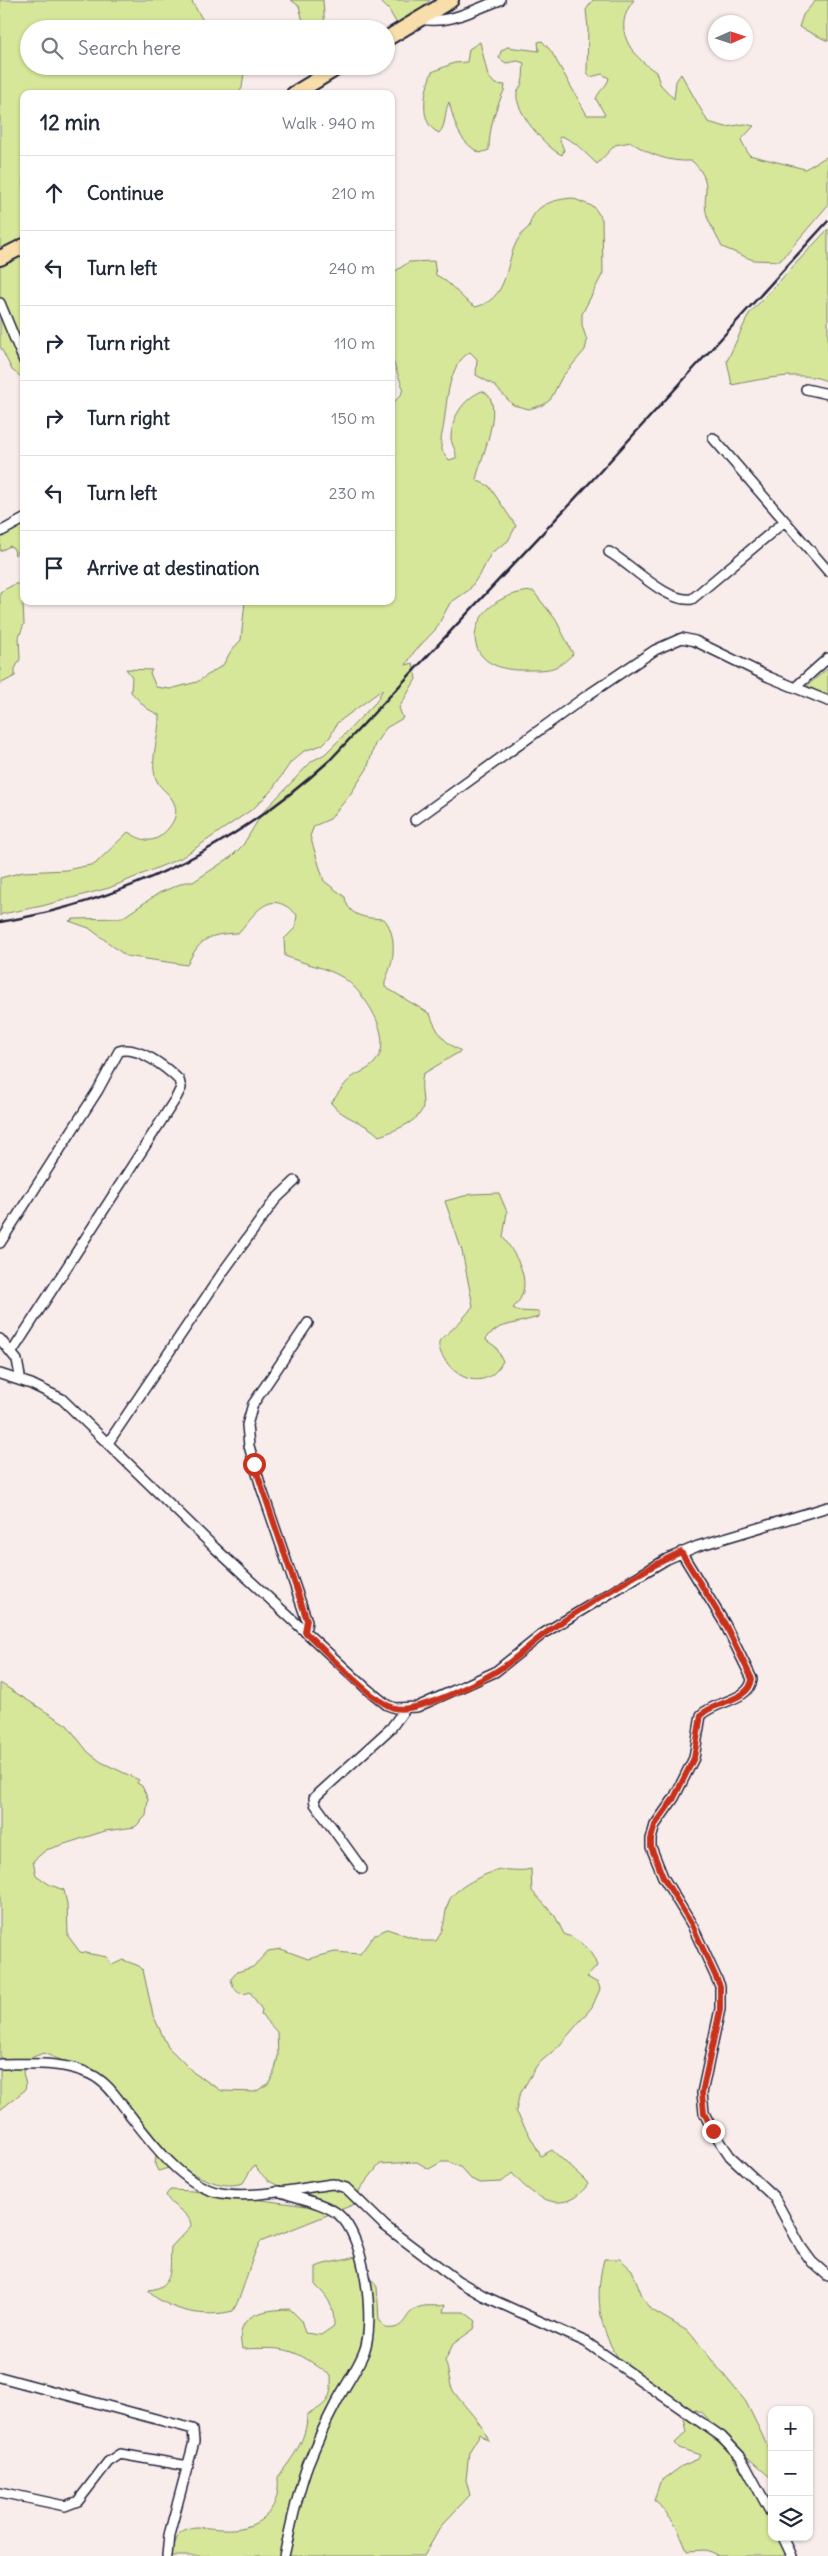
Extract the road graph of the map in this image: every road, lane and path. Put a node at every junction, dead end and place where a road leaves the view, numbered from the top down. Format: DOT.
graph roads {
  1 [pos="451,0"];
  2 [pos="500,0"];
  3 [pos="420,19"];
  4 [pos="395,34"];
  5 [pos="325,75"];
  6 [pos="301,90"];
  7 [pos="20,248"];
  8 [pos="0,258"];
  9 [pos="0,303"];
  10 [pos="20,351"];
  11 [pos="806,389"];
  12 [pos="828,394"];
  13 [pos="713,438"];
  14 [pos="20,521"];
  15 [pos="784,521"];
  16 [pos="0,532"];
  17 [pos="609,552"];
  18 [pos="828,570"];
  19 [pos="828,658"];
  20 [pos="800,684"];
  21 [pos="828,701"];
  22 [pos="415,820"];
  23 [pos="295,1181"];
  24 [pos="0,1243"];
  25 [pos="308,1323"];
  26 [pos="0,1339"];
  27 [pos="12,1352"];
  28 [pos="0,1374"];
  29 [pos="21,1380"];
  30 [pos="108,1443"];
  31 [pos="828,1507"];
  32 [pos="681,1552"];
  33 [pos="305,1632"];
  34 [pos="405,1709"];
  35 [pos="362,1869"];
  36 [pos="0,2064"];
  37 [pos="275,2190"];
  38 [pos="828,2276"];
  39 [pos="0,2377"];
  40 [pos="188,2466"];
  41 [pos="0,2492"];
  42 [pos="768,2508"];
  43 [pos="785,2541"];
  44 [pos="167,2556"];
  45 [pos="284,2556"];
  46 [pos="792,2556"];
  1 -- 3 [label="main road"];
  2 -- 3 [label="street"];
  3 -- 4 [label="main road"];
  5 -- 6 [label="main road"];
  7 -- 8 [label="main road"];
  9 -- 10 [label="street"];
  11 -- 12 [label="street"];
  13 -- 15 [label="street"];
  14 -- 16 [label="street"];
  15 -- 17 [label="street"];
  15 -- 18 [label="street"];
  19 -- 20 [label="street"];
  21 -- 22 [label="street"];
  23 -- 30 [label="street"];
  24 -- 27 [label="street"];
  25 -- 33 [label="street"];
  26 -- 27 [label="street"];
  27 -- 29 [label="street"];
  28 -- 29 [label="street"];
  29 -- 30 [label="street"];
  30 -- 33 [label="street"];
  31 -- 32 [label="street"];
  32 -- 34 [label="street"];
  32 -- 38 [label="street"];
  33 -- 34 [label="street"];
  34 -- 35 [label="street"];
  36 -- 37 [label="street"];
  37 -- 42 [label="street"];
  37 -- 45 [label="street"];
  39 -- 40 [label="street"];
  40 -- 41 [label="street"];
  40 -- 44 [label="street"];
  43 -- 46 [label="street"];
}
